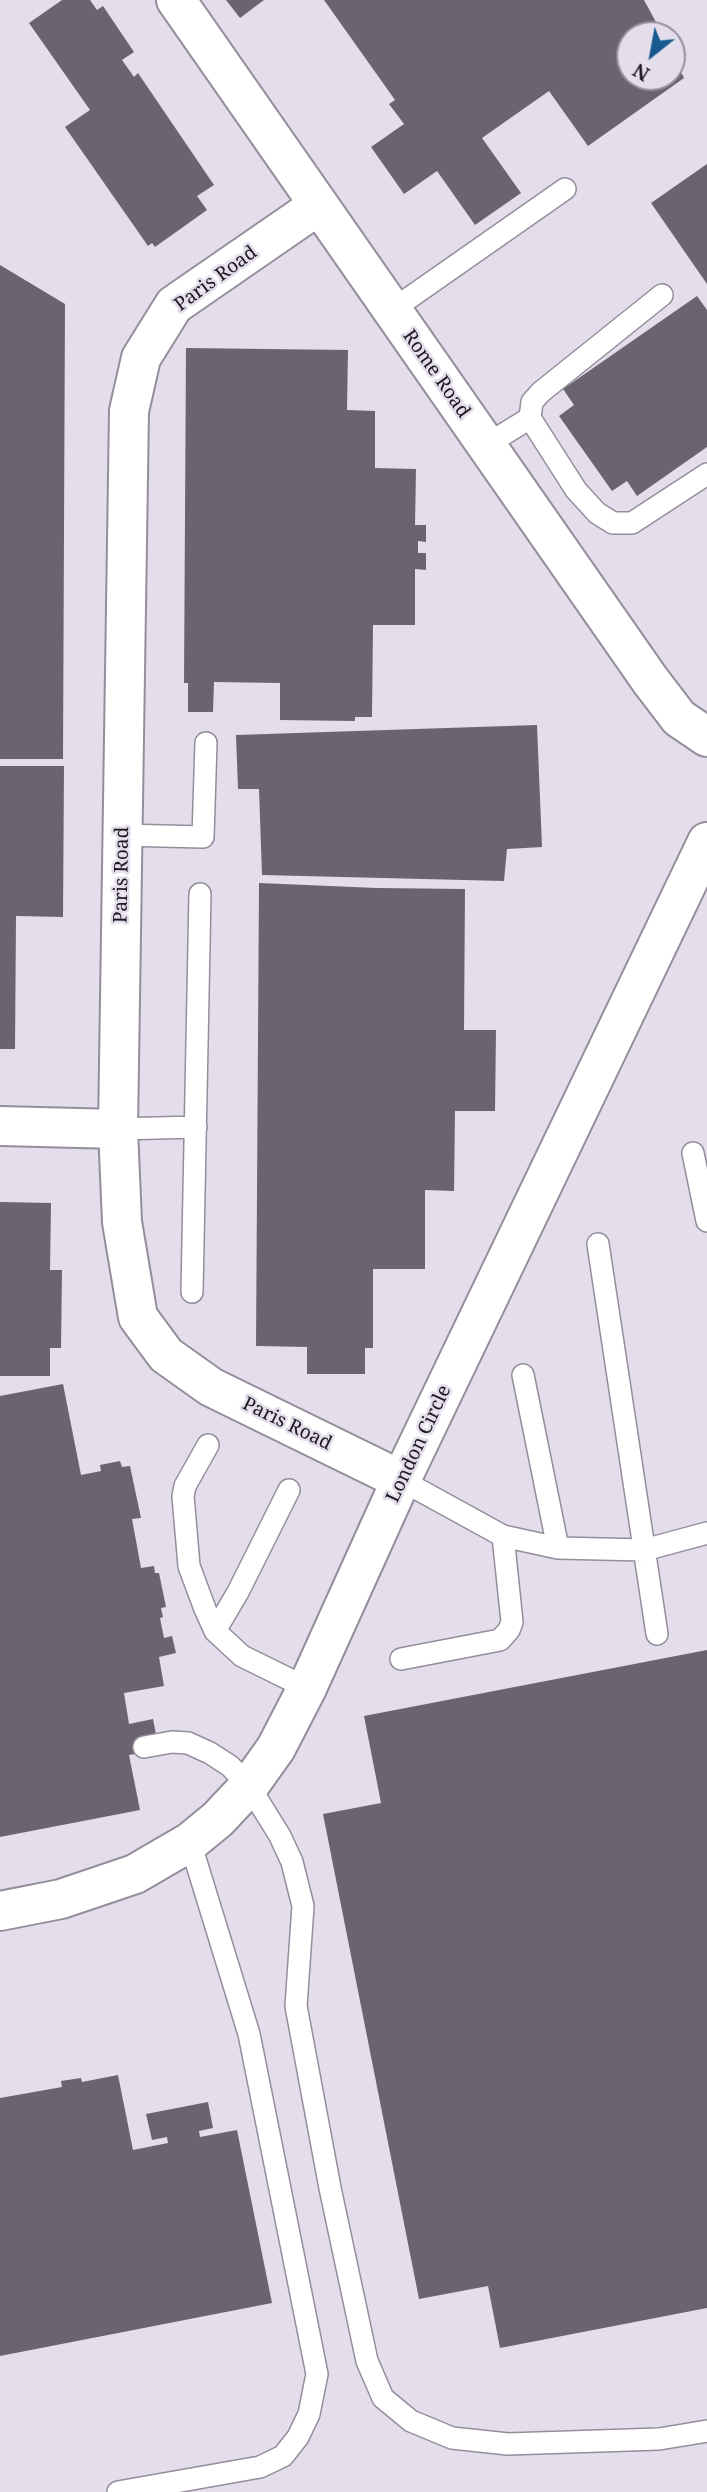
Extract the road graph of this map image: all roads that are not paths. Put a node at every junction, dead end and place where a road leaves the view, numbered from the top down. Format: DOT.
graph roads {
  1 [pos="176,0"];
  2 [pos="565,188"];
  3 [pos="319,205"];
  4 [pos="662,295"];
  5 [pos="392,310"];
  6 [pos="530,418"];
  7 [pos="486,445"];
  8 [pos="707,474"];
  9 [pos="707,737"];
  10 [pos="206,743"];
  11 [pos="122,835"];
  12 [pos="707,842"];
  13 [pos="200,894"];
  14 [pos="0,1126"];
  15 [pos="196,1127"];
  16 [pos="118,1129"];
  17 [pos="693,1153"];
  18 [pos="707,1221"];
  19 [pos="598,1244"];
  20 [pos="192,1292"];
  21 [pos="523,1375"];
  22 [pos="208,1445"];
  23 [pos="401,1480"];
  24 [pos="289,1490"];
  25 [pos="707,1533"];
  26 [pos="503,1536"];
  27 [pos="558,1548"];
  28 [pos="644,1550"];
  29 [pos="215,1631"];
  30 [pos="657,1634"];
  31 [pos="401,1659"];
  32 [pos="307,1688"];
  33 [pos="144,1747"];
  34 [pos="249,1786"];
  35 [pos="190,1842"];
  36 [pos="0,1911"];
  37 [pos="707,2431"];
  38 [pos="118,2492"];
  1 -- 3 [label="street, Rome Road"];
  2 -- 5 [label="lane"];
  3 -- 5 [label="street, Rome Road"];
  3 -- 11 [label="street, Paris Road"];
  4 -- 6 [label="lane"];
  5 -- 7 [label="street, Rome Road"];
  6 -- 7 [label="lane"];
  6 -- 8 [label="lane"];
  7 -- 9 [label="street, Rome Road"];
  10 -- 11 [label="lane"];
  11 -- 16 [label="street, Paris Road"];
  12 -- 23 [label="street, London Circle"];
  13 -- 15 [label="lane"];
  14 -- 16 [label="street"];
  15 -- 16 [label="lane"];
  15 -- 20 [label="lane"];
  16 -- 23 [label="street, Paris Road"];
  17 -- 18 [label="lane"];
  19 -- 28 [label="lane"];
  21 -- 27 [label="lane"];
  22 -- 29 [label="lane"];
  23 -- 26 [label="lane"];
  23 -- 32 [label="street, London Circle"];
  24 -- 29 [label="lane"];
  25 -- 28 [label="lane"];
  26 -- 27 [label="lane"];
  26 -- 31 [label="lane"];
  27 -- 28 [label="lane"];
  28 -- 30 [label="lane"];
  29 -- 32 [label="lane"];
  32 -- 34 [label="street, London Circle"];
  33 -- 34 [label="lane"];
  34 -- 35 [label="street, London Circle"];
  34 -- 37 [label="lane"];
  35 -- 36 [label="street, London Circle"];
  35 -- 38 [label="lane"];
}
